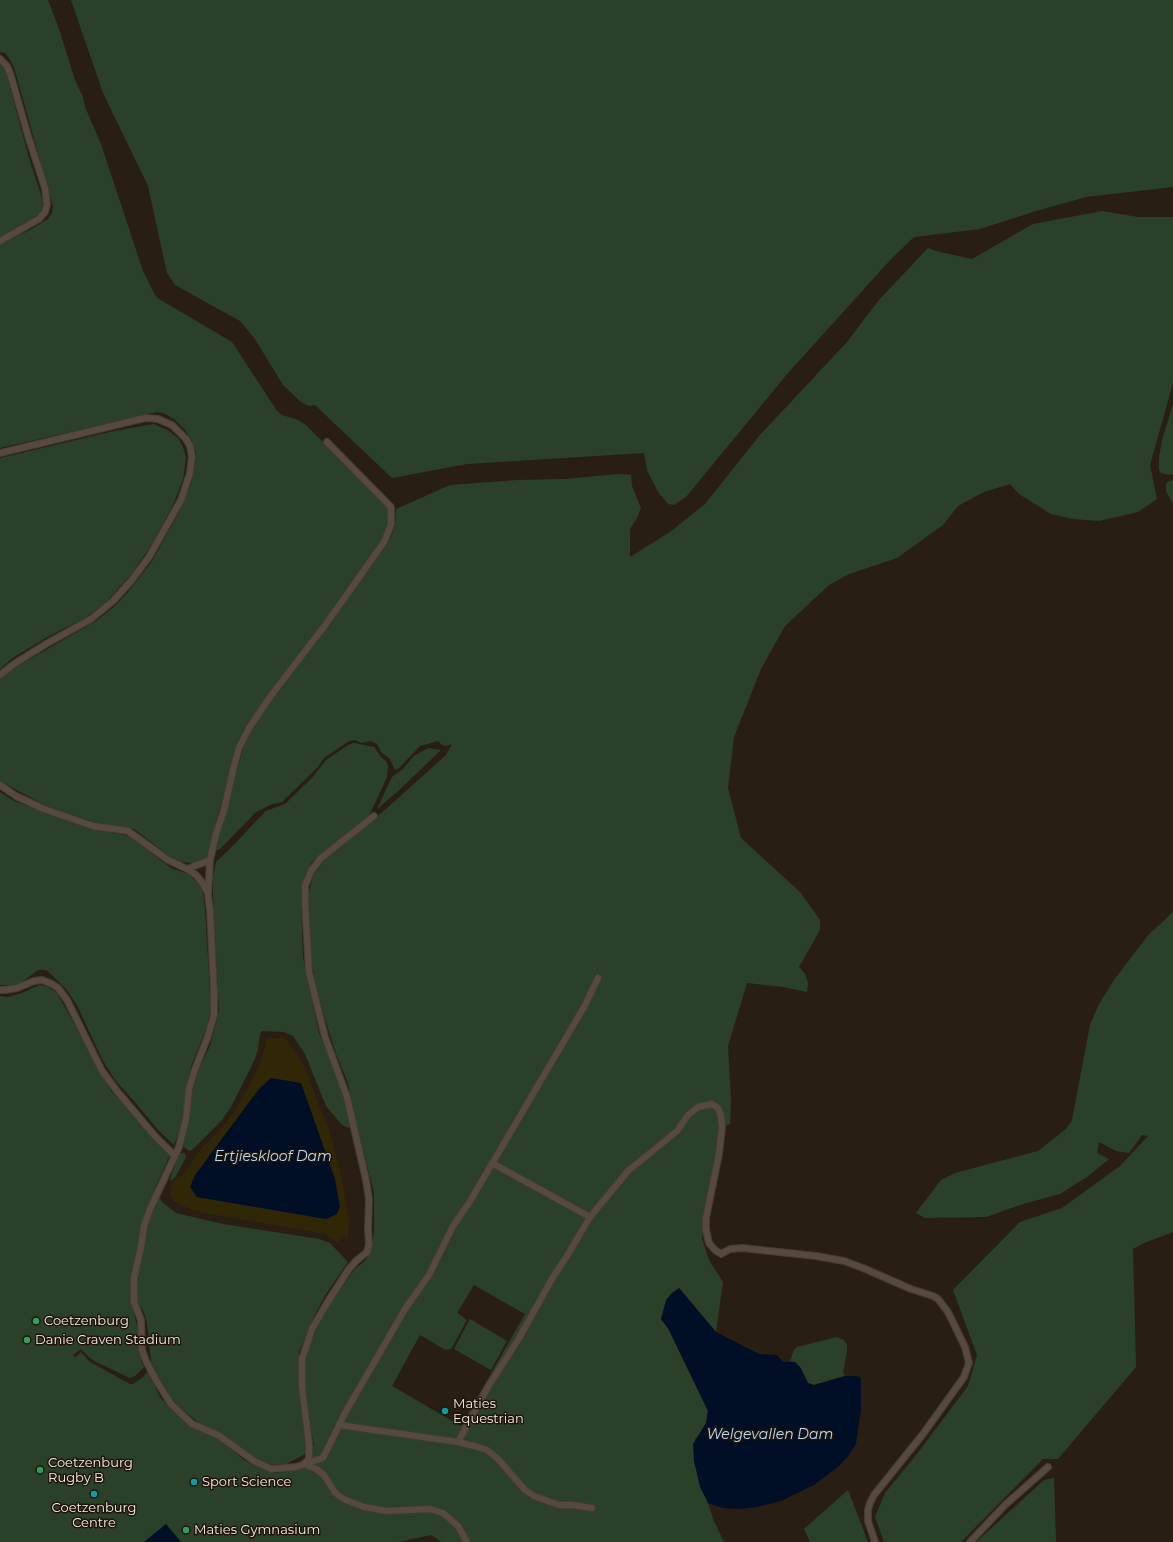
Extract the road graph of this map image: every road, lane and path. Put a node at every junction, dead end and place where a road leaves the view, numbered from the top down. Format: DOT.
graph roads {
  1 [pos="0,59"];
  2 [pos="0,240"];
  3 [pos="327,442"];
  4 [pos="0,453"];
  5 [pos="0,675"];
  6 [pos="0,785"];
  7 [pos="374,816"];
  8 [pos="210,860"];
  9 [pos="187,869"];
  10 [pos="208,894"];
  11 [pos="598,978"];
  12 [pos="0,990"];
  13 [pos="174,1155"];
  14 [pos="492,1163"];
  15 [pos="590,1218"];
  16 [pos="339,1425"];
  17 [pos="458,1442"];
  18 [pos="304,1464"];
  19 [pos="1048,1467"];
  20 [pos="592,1508"];
  21 [pos="467,1542"];
  22 [pos="875,1542"];
  23 [pos="970,1542"];
  1 -- 2 [label="street"];
  3 -- 8 [label="street"];
  4 -- 5 [label="street"];
  6 -- 9 [label="street"];
  7 -- 18 [label="street"];
  8 -- 9 [label="street"];
  8 -- 10 [label="street"];
  9 -- 10 [label="street"];
  10 -- 13 [label="street"];
  11 -- 14 [label="street"];
  12 -- 13 [label="street"];
  13 -- 18 [label="street"];
  14 -- 15 [label="street"];
  14 -- 16 [label="street"];
  15 -- 17 [label="street"];
  15 -- 22 [label="street"];
  16 -- 17 [label="street"];
  16 -- 18 [label="street"];
  17 -- 20 [label="street"];
  18 -- 21 [label="street"];
  19 -- 23 [label="street"];
}
